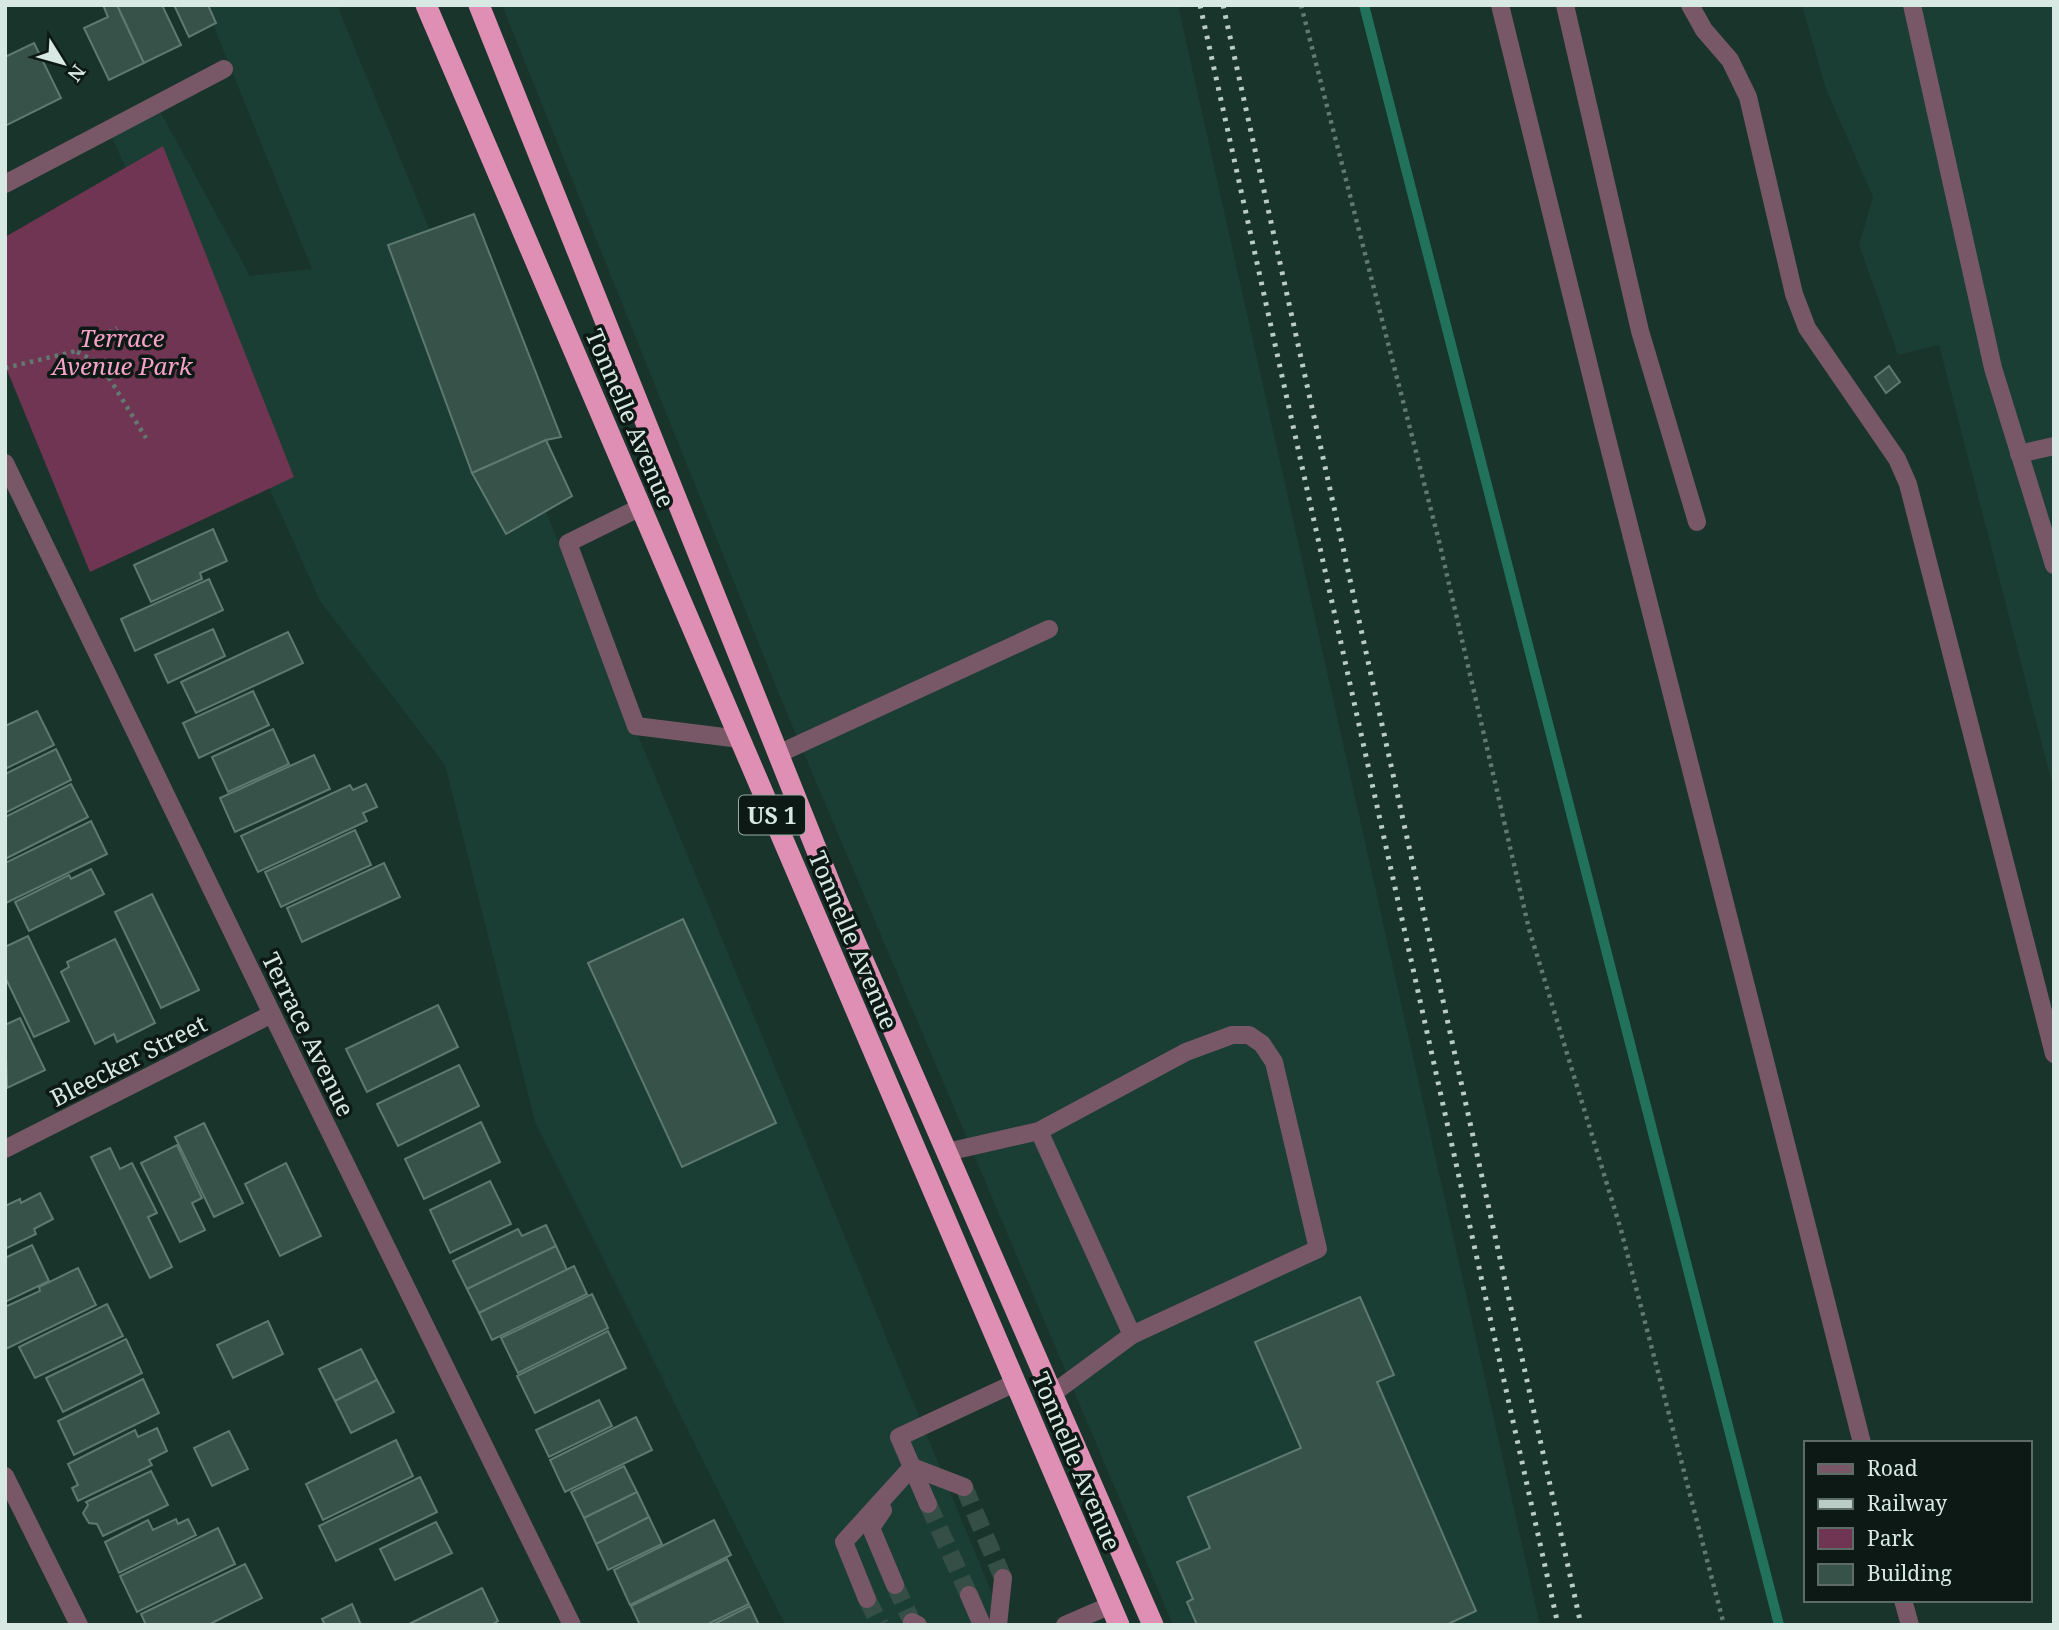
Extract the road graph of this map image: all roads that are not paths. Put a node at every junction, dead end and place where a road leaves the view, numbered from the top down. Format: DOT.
graph roads {
  1 [pos="426,5"];
  2 [pos="479,5"];
  3 [pos="1500,5"];
  4 [pos="1565,5"];
  5 [pos="1690,5"];
  6 [pos="1912,5"];
  7 [pos="224,69"];
  8 [pos="5,184"];
  9 [pos="2054,446"];
  10 [pos="2019,454"];
  11 [pos="5,463"];
  12 [pos="641,507"];
  13 [pos="1697,522"];
  14 [pos="2054,565"];
  15 [pos="1049,629"];
  16 [pos="740,739"];
  17 [pos="778,754"];
  18 [pos="272,1014"];
  19 [pos="2054,1054"];
  20 [pos="1039,1131"];
  21 [pos="5,1149"];
  22 [pos="947,1152"];
  23 [pos="1132,1335"];
  24 [pos="1016,1384"];
  25 [pos="1052,1394"];
  26 [pos="1861,1441"];
  27 [pos="912,1466"];
  28 [pos="5,1476"];
  29 [pos="964,1487"];
  30 [pos="928,1504"];
  31 [pos="1003,1578"];
  32 [pos="895,1585"];
  33 [pos="969,1595"];
  34 [pos="867,1599"];
  35 [pos="1904,1602"];
  36 [pos="1115,1615"];
  37 [pos="79,1625"];
  38 [pos="572,1625"];
  39 [pos="982,1625"];
  40 [pos="998,1625"];
  41 [pos="1065,1625"];
  42 [pos="1153,1625"];
  43 [pos="1910,1625"];
  1 -- 12 [label="highway, Tonnelle Avenue / US 1"];
  2 -- 17 [label="highway, Tonnelle Avenue / US 1"];
  3 -- 26 [label="street"];
  4 -- 13 [label="street"];
  5 -- 19 [label="street"];
  6 -- 10 [label="street"];
  7 -- 8 [label="street"];
  9 -- 10 [label="street"];
  10 -- 14 [label="street"];
  11 -- 18 [label="street, Terrace Avenue"];
  12 -- 16 [label="highway, Tonnelle Avenue / US 1"];
  12 -- 16 [label="street"];
  15 -- 17 [label="street"];
  16 -- 24 [label="highway, Tonnelle Avenue / US 1"];
  17 -- 22 [label="highway, Tonnelle Avenue / US 1"];
  18 -- 21 [label="street, Bleecker Street"];
  18 -- 38 [label="street, Terrace Avenue"];
  20 -- 22 [label="street"];
  20 -- 23 [label="street"];
  20 -- 23 [label="street"];
  22 -- 25 [label="highway, Tonnelle Avenue / US 1"];
  23 -- 25 [label="street"];
  24 -- 27 [label="street"];
  24 -- 36 [label="highway, Tonnelle Avenue / US 1"];
  25 -- 42 [label="highway, Tonnelle Avenue / US 1"];
  27 -- 29 [label="street"];
  27 -- 30 [label="street"];
  27 -- 32 [label="street"];
  27 -- 34 [label="street"];
  28 -- 37 [label="street"];
  31 -- 40 [label="street"];
  33 -- 39 [label="street"];
  35 -- 43 [label="street"];
  36 -- 41 [label="street"];
}
